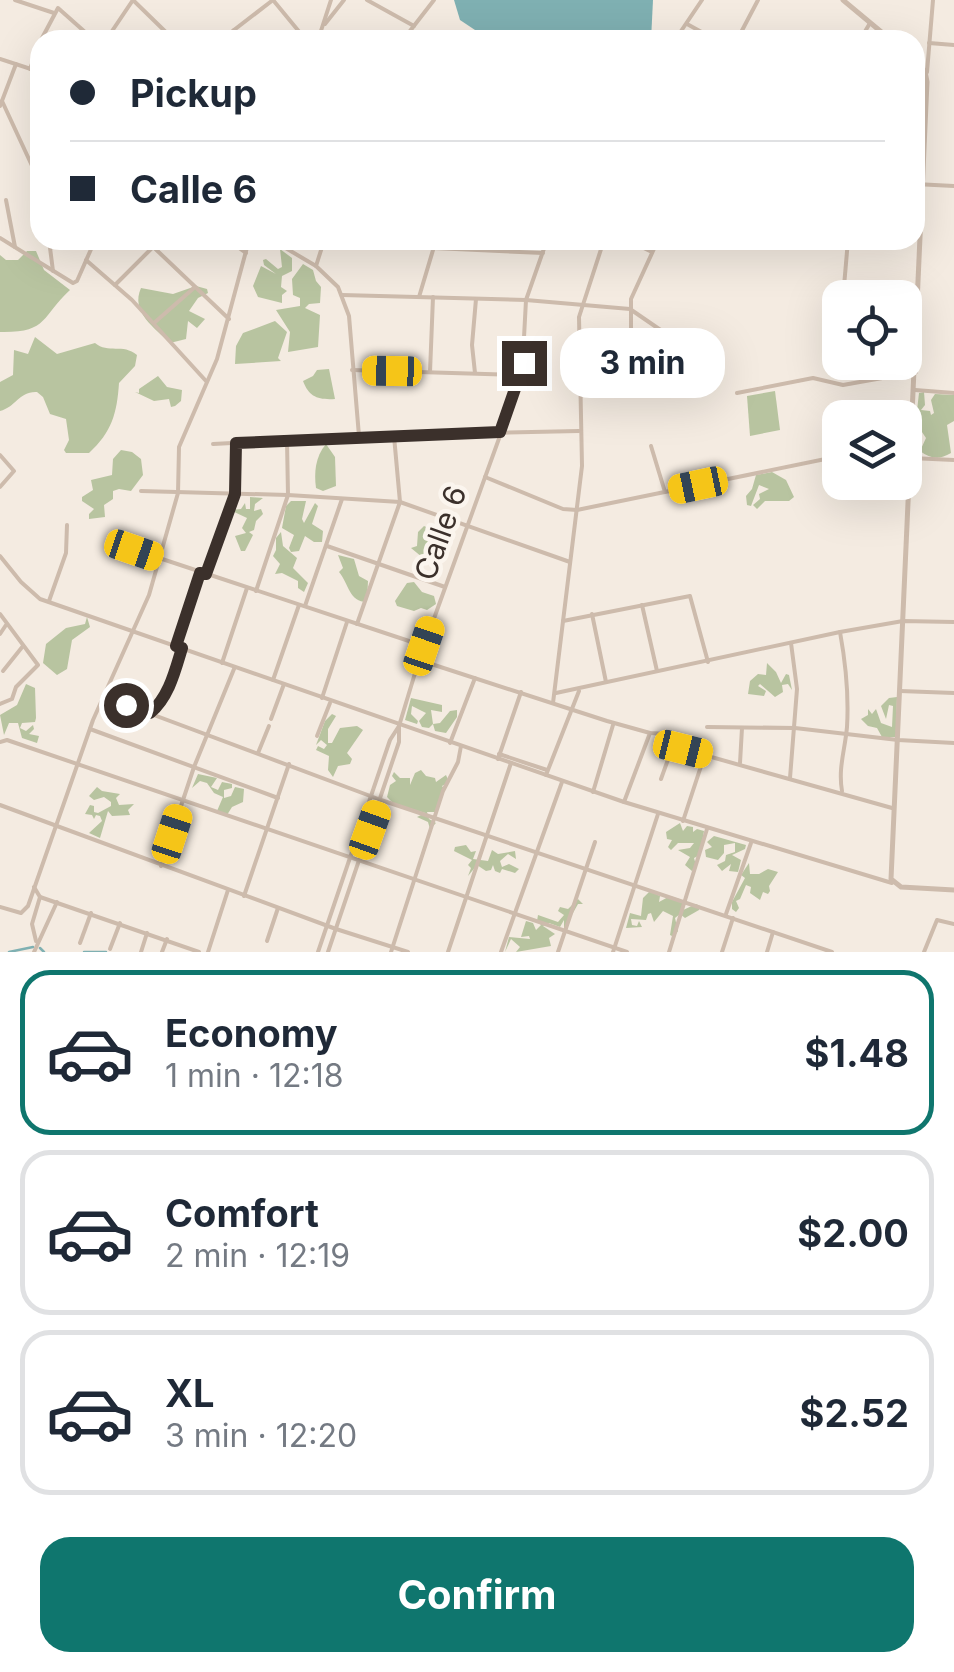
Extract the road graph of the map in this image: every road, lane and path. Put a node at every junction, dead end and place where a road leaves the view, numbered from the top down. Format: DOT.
graph roads {
  1 [pos="15,0"];
  2 [pos="133,0"];
  3 [pos="331,0"];
  4 [pos="344,0"];
  5 [pos="367,0"];
  6 [pos="434,0"];
  7 [pos="702,0"];
  8 [pos="758,0"];
  9 [pos="843,0"];
  10 [pos="934,0"];
  11 [pos="54,13"];
  12 [pos="870,22"];
  13 [pos="686,24"];
  14 [pos="414,26"];
  15 [pos="323,27"];
  16 [pos="46,30"];
  17 [pos="84,30"];
  18 [pos="113,30"];
  19 [pos="164,30"];
  20 [pos="234,30"];
  21 [pos="298,30"];
  22 [pos="322,30"];
  23 [pos="411,30"];
  24 [pos="682,30"];
  25 [pos="697,30"];
  26 [pos="742,30"];
  27 [pos="866,30"];
  28 [pos="879,30"];
  29 [pos="929,43"];
  30 [pos="954,45"];
  31 [pos="0,59"];
  32 [pos="16,64"];
  33 [pos="30,69"];
  34 [pos="925,74"];
  35 [pos="927,76"];
  36 [pos="925,100"];
  37 [pos="1,104"];
  38 [pos="30,154"];
  39 [pos="925,184"];
  40 [pos="954,186"];
  41 [pos="6,200"];
  42 [pos="0,238"];
  43 [pos="15,247"];
  44 [pos="51,250"];
  45 [pos="91,250"];
  46 [pos="149,250"];
  47 [pos="157,250"];
  48 [pos="242,250"];
  49 [pos="247,250"];
  50 [pos="289,250"];
  51 [pos="321,250"];
  52 [pos="432,250"];
  53 [pos="488,250"];
  54 [pos="544,250"];
  55 [pos="601,250"];
  56 [pos="648,250"];
  57 [pos="847,250"];
  58 [pos="918,250"];
  59 [pos="652,252"];
  60 [pos="246,253"];
  61 [pos="543,253"];
  62 [pos="86,260"];
  63 [pos="316,266"];
  64 [pos="53,271"];
  65 [pos="845,280"];
  66 [pos="917,280"];
  67 [pos="115,285"];
  68 [pos="195,287"];
  69 [pos="342,294"];
  70 [pos="419,297"];
  71 [pos="433,297"];
  72 [pos="476,298"];
  73 [pos="526,300"];
  74 [pos="582,305"];
  75 [pos="630,308"];
  76 [pos="229,318"];
  77 [pos="154,324"];
  78 [pos="662,331"];
  79 [pos="631,366"];
  80 [pos="352,370"];
  81 [pos="430,372"];
  82 [pos="475,373"];
  83 [pos="522,375"];
  84 [pos="822,380"];
  85 [pos="823,380"];
  86 [pos="872,380"];
  87 [pos="916,380"];
  88 [pos="206,381"];
  89 [pos="915,390"];
  90 [pos="737,393"];
  91 [pos="954,393"];
  92 [pos="914,400"];
  93 [pos="580,431"];
  94 [pos="500,432"];
  95 [pos="394,435"];
  96 [pos="360,436"];
  97 [pos="287,440"];
  98 [pos="236,443"];
  99 [pos="213,444"];
  100 [pos="651,446"];
  101 [pos="0,455"];
  102 [pos="922,459"];
  103 [pos="822,460"];
  104 [pos="954,460"];
  105 [pos="485,477"];
  106 [pos="0,487"];
  107 [pos="141,491"];
  108 [pos="665,492"];
  109 [pos="178,493"];
  110 [pos="235,494"];
  111 [pos="288,495"];
  112 [pos="342,499"];
  113 [pos="909,500"];
  114 [pos="400,502"];
  115 [pos="577,510"];
  116 [pos="68,525"];
  117 [pos="466,526"];
  118 [pos="108,541"];
  119 [pos="328,546"];
  120 [pos="0,556"];
  121 [pos="159,559"];
  122 [pos="570,562"];
  123 [pos="378,564"];
  124 [pos="203,574"];
  125 [pos="444,587"];
  126 [pos="248,588"];
  127 [pos="256,591"];
  128 [pos="49,601"];
  129 [pos="642,605"];
  130 [pos="302,606"];
  131 [pos="0,614"];
  132 [pos="592,614"];
  133 [pos="347,621"];
  134 [pos="563,621"];
  135 [pos="903,621"];
  136 [pos="954,622"];
  137 [pos="357,624"];
  138 [pos="6,625"];
  139 [pos="133,632"];
  140 [pos="840,632"];
  141 [pos="0,634"];
  142 [pos="791,643"];
  143 [pos="22,646"];
  144 [pos="176,646"];
  145 [pos="424,646"];
  146 [pos="182,648"];
  147 [pos="419,660"];
  148 [pos="708,662"];
  149 [pos="222,664"];
  150 [pos="234,668"];
  151 [pos="2,671"];
  152 [pos="657,671"];
  153 [pos="474,678"];
  154 [pos="272,680"];
  155 [pos="606,682"];
  156 [pos="284,684"];
  157 [pos="580,688"];
  158 [pos="900,691"];
  159 [pos="521,692"];
  160 [pos="556,692"];
  161 [pos="954,693"];
  162 [pos="103,696"];
  163 [pos="322,698"];
  164 [pos="161,701"];
  165 [pos="331,701"];
  166 [pos="553,703"];
  167 [pos="0,704"];
  168 [pos="571,710"];
  169 [pos="150,713"];
  170 [pos="164,718"];
  171 [pos="614,722"];
  172 [pos="399,726"];
  173 [pos="707,727"];
  174 [pos="742,728"];
  175 [pos="795,728"];
  176 [pos="90,729"];
  177 [pos="650,733"];
  178 [pos="206,735"];
  179 [pos="846,735"];
  180 [pos="317,736"];
  181 [pos="675,740"];
  182 [pos="898,740"];
  183 [pos="0,742"];
  184 [pos="450,742"];
  185 [pos="954,743"];
  186 [pos="461,746"];
  187 [pos="258,753"];
  188 [pos="706,754"];
  189 [pos="740,755"];
  190 [pos="498,756"];
  191 [pos="723,759"];
  192 [pos="511,763"];
  193 [pos="290,764"];
  194 [pos="740,765"];
  195 [pos="76,766"];
  196 [pos="194,767"];
  197 [pos="547,773"];
  198 [pos="660,779"];
  199 [pos="790,779"];
  200 [pos="562,781"];
  201 [pos="593,792"];
  202 [pos="842,792"];
  203 [pos="371,795"];
  204 [pos="278,798"];
  205 [pos="380,800"];
  206 [pos="182,801"];
  207 [pos="624,802"];
  208 [pos="0,805"];
  209 [pos="895,809"];
  210 [pos="658,814"];
  211 [pos="435,818"];
  212 [pos="683,821"];
  213 [pos="54,826"];
  214 [pos="707,829"];
  215 [pos="266,830"];
  216 [pos="486,834"];
  217 [pos="595,842"];
  218 [pos="750,843"];
  219 [pos="536,851"];
  220 [pos="351,858"];
  221 [pos="358,861"];
  222 [pos="161,866"];
  223 [pos="586,868"];
  224 [pos="414,880"];
  225 [pos="892,883"];
  226 [pos="635,884"];
  227 [pos="34,887"];
  228 [pos="228,890"];
  229 [pos="954,890"];
  230 [pos="244,896"];
  231 [pos="40,897"];
  232 [pos="465,898"];
  233 [pos="685,900"];
  234 [pos="57,902"];
  235 [pos="0,907"];
  236 [pos="278,908"];
  237 [pos="21,913"];
  238 [pos="91,913"];
  239 [pos="514,914"];
  240 [pos="726,914"];
  241 [pos="733,917"];
  242 [pos="120,923"];
  243 [pos="954,924"];
  244 [pos="327,926"];
  245 [pos="33,927"];
  246 [pos="336,930"];
  247 [pos="565,932"];
  248 [pos="773,932"];
  249 [pos="45,933"];
  250 [pos="148,933"];
  251 [pos="167,939"];
  252 [pos="267,941"];
  253 [pos="37,943"];
  254 [pos="80,943"];
  255 [pos="815,949"];
  256 [pos="110,950"];
  257 [pos="392,950"];
  258 [pos="614,950"];
  259 [pos="34,952"];
  260 [pos="141,952"];
  261 [pos="162,952"];
  262 [pos="200,952"];
  263 [pos="208,952"];
  264 [pos="318,952"];
  265 [pos="328,952"];
  266 [pos="408,952"];
  267 [pos="448,952"];
  268 [pos="501,952"];
  269 [pos="558,952"];
  270 [pos="628,952"];
  271 [pos="669,952"];
  272 [pos="722,952"];
  273 [pos="767,952"];
  274 [pos="832,952"];
  275 [pos="924,952"];
  1 -- 11 [label="street"];
  2 -- 18 [label="street"];
  2 -- 19 [label="street"];
  3 -- 15 [label="street"];
  4 -- 15 [label="street"];
  5 -- 14 [label="street"];
  6 -- 14 [label="street"];
  7 -- 13 [label="street"];
  8 -- 26 [label="street"];
  9 -- 12 [label="street"];
  10 -- 29 [label="street"];
  11 -- 16 [label="street"];
  11 -- 17 [label="street"];
  12 -- 27 [label="street"];
  12 -- 28 [label="street"];
  13 -- 24 [label="street"];
  13 -- 25 [label="street"];
  14 -- 23 [label="street"];
  15 -- 22 [label="street"];
  20 -- 21 [label="street"];
  29 -- 30 [label="street"];
  29 -- 35 [label="street"];
  31 -- 32 [label="street"];
  32 -- 33 [label="street"];
  32 -- 37 [label="street"];
  34 -- 35 [label="street"];
  35 -- 36 [label="street"];
  37 -- 38 [label="street"];
  39 -- 40 [label="street"];
  41 -- 43 [label="street"];
  42 -- 43 [label="street"];
  43 -- 64 [label="street"];
  44 -- 64 [label="street"];
  45 -- 62 [label="street"];
  46 -- 67 [label="street"];
  47 -- 68 [label="street"];
  48 -- 60 [label="street"];
  49 -- 60 [label="street"];
  50 -- 63 [label="street"];
  51 -- 63 [label="street"];
  52 -- 70 [label="street"];
  53 -- 61 [label="street"];
  54 -- 61 [label="street, Calle 6"];
  55 -- 74 [label="street"];
  56 -- 59 [label="street"];
  57 -- 65 [label="street"];
  58 -- 66 [label="street"];
  59 -- 75 [label="street"];
  60 -- 76 [label="street"];
  61 -- 73 [label="street, Calle 6"];
  62 -- 64 [label="street"];
  62 -- 67 [label="street"];
  63 -- 69 [label="street"];
  67 -- 77 [label="street"];
  68 -- 76 [label="street"];
  68 -- 77 [label="street"];
  69 -- 70 [label="street"];
  69 -- 80 [label="street"];
  70 -- 71 [label="street"];
  71 -- 72 [label="street"];
  71 -- 81 [label="street"];
  72 -- 73 [label="street"];
  72 -- 82 [label="street"];
  73 -- 74 [label="street"];
  73 -- 83 [label="street, Calle 6"];
  74 -- 75 [label="street"];
  74 -- 93 [label="street"];
  75 -- 78 [label="street"];
  75 -- 79 [label="street"];
  76 -- 88 [label="street"];
  77 -- 88 [label="street"];
  80 -- 81 [label="street"];
  80 -- 96 [label="street"];
  81 -- 82 [label="street"];
  82 -- 83 [label="street"];
  83 -- 94 [label="street, Calle 6"];
  84 -- 90 [label="street"];
  85 -- 86 [label="street"];
  87 -- 89 [label="street"];
  88 -- 109 [label="street"];
  89 -- 91 [label="street"];
  89 -- 92 [label="street"];
  93 -- 94 [label="street"];
  93 -- 115 [label="street"];
  94 -- 95 [label="street"];
  94 -- 105 [label="street, Calle 6"];
  95 -- 96 [label="street"];
  95 -- 114 [label="street"];
  96 -- 97 [label="street"];
  97 -- 98 [label="street"];
  97 -- 111 [label="street"];
  98 -- 99 [label="street"];
  98 -- 110 [label="street"];
  100 -- 108 [label="street"];
  101 -- 106 [label="street"];
  102 -- 104 [label="street"];
  103 -- 108 [label="street"];
  105 -- 115 [label="street"];
  105 -- 117 [label="street, Calle 6"];
  107 -- 109 [label="street"];
  108 -- 115 [label="street"];
  109 -- 110 [label="street"];
  109 -- 121 [label="street"];
  110 -- 111 [label="street"];
  110 -- 124 [label="street"];
  111 -- 112 [label="street"];
  111 -- 127 [label="street"];
  112 -- 114 [label="street"];
  112 -- 119 [label="street"];
  113 -- 135 [label="street"];
  114 -- 117 [label="street"];
  114 -- 123 [label="street"];
  115 -- 122 [label="street"];
  116 -- 128 [label="street"];
  117 -- 122 [label="street"];
  117 -- 125 [label="street, Calle 6"];
  118 -- 121 [label="street"];
  119 -- 123 [label="street"];
  119 -- 130 [label="street"];
  120 -- 128 [label="street"];
  121 -- 124 [label="street"];
  121 -- 139 [label="street"];
  122 -- 134 [label="street"];
  123 -- 125 [label="street"];
  123 -- 137 [label="street"];
  124 -- 126 [label="street"];
  124 -- 144 [label="street"];
  125 -- 145 [label="street, Calle 6"];
  126 -- 127 [label="street"];
  126 -- 149 [label="street"];
  127 -- 130 [label="street"];
  128 -- 139 [label="street"];
  129 -- 132 [label="street"];
  129 -- 148 [label="street"];
  129 -- 152 [label="street"];
  130 -- 133 [label="street"];
  130 -- 154 [label="street"];
  131 -- 138 [label="street"];
  132 -- 134 [label="street"];
  132 -- 155 [label="street"];
  133 -- 137 [label="street"];
  133 -- 163 [label="street"];
  134 -- 160 [label="street"];
  135 -- 136 [label="street"];
  135 -- 140 [label="street"];
  135 -- 158 [label="street"];
  137 -- 145 [label="street"];
  138 -- 141 [label="street"];
  138 -- 143 [label="street"];
  139 -- 144 [label="street"];
  139 -- 162 [label="street"];
  140 -- 142 [label="street"];
  140 -- 179 [label="street"];
  142 -- 148 [label="street"];
  142 -- 175 [label="street"];
  143 -- 151 [label="street"];
  143 -- 167 [label="street"];
  144 -- 146 [label="street"];
  145 -- 147 [label="street, Calle 6"];
  146 -- 149 [label="street"];
  146 -- 164 [label="street"];
  147 -- 153 [label="street"];
  147 -- 172 [label="street, Calle 6"];
  148 -- 152 [label="street"];
  149 -- 150 [label="street"];
  150 -- 154 [label="street"];
  150 -- 178 [label="street"];
  152 -- 155 [label="street"];
  153 -- 159 [label="street"];
  153 -- 184 [label="street"];
  154 -- 156 [label="street"];
  155 -- 157 [label="street"];
  156 -- 163 [label="street"];
  156 -- 187 [label="street"];
  157 -- 160 [label="street"];
  157 -- 168 [label="street"];
  158 -- 161 [label="street"];
  158 -- 182 [label="street"];
  159 -- 166 [label="street"];
  159 -- 190 [label="street"];
  160 -- 166 [label="street"];
  162 -- 169 [label="street"];
  162 -- 176 [label="street"];
  163 -- 165 [label="street"];
  164 -- 169 [label="street"];
  164 -- 170 [label="street"];
  165 -- 172 [label="street"];
  165 -- 180 [label="street"];
  166 -- 168 [label="street"];
  168 -- 171 [label="street"];
  168 -- 197 [label="street"];
  169 -- 170 [label="street"];
  170 -- 178 [label="street"];
  171 -- 177 [label="street"];
  171 -- 201 [label="street"];
  172 -- 184 [label="street"];
  172 -- 203 [label="street, Calle 6"];
  172 -- 205 [label="street, Calle 6"];
  173 -- 174 [label="street"];
  174 -- 175 [label="street"];
  174 -- 189 [label="street"];
  175 -- 179 [label="street"];
  175 -- 199 [label="street"];
  176 -- 195 [label="street"];
  176 -- 196 [label="street"];
  177 -- 181 [label="street"];
  177 -- 207 [label="street"];
  178 -- 187 [label="street"];
  178 -- 196 [label="street"];
  179 -- 182 [label="street"];
  179 -- 202 [label="street"];
  181 -- 188 [label="street"];
  181 -- 198 [label="street"];
  182 -- 185 [label="street"];
  182 -- 209 [label="street"];
  183 -- 195 [label="street"];
  184 -- 186 [label="street"];
  186 -- 190 [label="street"];
  186 -- 211 [label="street"];
  187 -- 193 [label="street"];
  188 -- 191 [label="street"];
  188 -- 212 [label="street"];
  189 -- 191 [label="street"];
  189 -- 194 [label="street"];
  190 -- 192 [label="street"];
  190 -- 197 [label="street"];
  191 -- 194 [label="street"];
  192 -- 197 [label="street"];
  192 -- 216 [label="street"];
  193 -- 203 [label="street"];
  193 -- 204 [label="street"];
  194 -- 199 [label="street"];
  195 -- 206 [label="street"];
  195 -- 213 [label="street"];
  196 -- 204 [label="street"];
  196 -- 206 [label="street"];
  197 -- 200 [label="street"];
  199 -- 202 [label="street"];
  200 -- 201 [label="street"];
  200 -- 219 [label="street"];
  201 -- 207 [label="street"];
  202 -- 209 [label="street"];
  203 -- 205 [label="street"];
  203 -- 220 [label="street, Calle 6"];
  204 -- 215 [label="street"];
  205 -- 211 [label="street"];
  205 -- 221 [label="street, Calle 6"];
  206 -- 215 [label="street"];
  206 -- 222 [label="street"];
  207 -- 210 [label="street"];
  208 -- 213 [label="street"];
  209 -- 225 [label="street"];
  210 -- 212 [label="street"];
  210 -- 226 [label="street"];
  211 -- 216 [label="street"];
  211 -- 224 [label="street"];
  212 -- 214 [label="street"];
  213 -- 222 [label="street"];
  213 -- 227 [label="street"];
  214 -- 218 [label="street"];
  214 -- 233 [label="street"];
  215 -- 220 [label="street"];
  215 -- 230 [label="street"];
  216 -- 219 [label="street"];
  216 -- 232 [label="street"];
  217 -- 223 [label="street"];
  218 -- 225 [label="street"];
  218 -- 240 [label="street"];
  219 -- 223 [label="street"];
  219 -- 239 [label="street"];
  220 -- 221 [label="street"];
  220 -- 244 [label="street, Calle 6"];
  221 -- 224 [label="street"];
  221 -- 246 [label="street, Calle 6"];
  222 -- 228 [label="street"];
  223 -- 226 [label="street"];
  223 -- 247 [label="street"];
  224 -- 232 [label="street"];
  224 -- 257 [label="street"];
  225 -- 229 [label="street"];
  226 -- 233 [label="street"];
  226 -- 258 [label="street"];
  227 -- 231 [label="street"];
  227 -- 237 [label="street"];
  228 -- 230 [label="street"];
  228 -- 263 [label="street"];
  230 -- 236 [label="street"];
  231 -- 234 [label="street"];
  231 -- 245 [label="street"];
  232 -- 239 [label="street"];
  232 -- 267 [label="street"];
  233 -- 240 [label="street"];
  233 -- 271 [label="street"];
  234 -- 238 [label="street"];
  234 -- 249 [label="street"];
  235 -- 237 [label="street"];
  236 -- 244 [label="street"];
  236 -- 252 [label="street"];
  237 -- 245 [label="street"];
  238 -- 242 [label="street"];
  238 -- 254 [label="street"];
  239 -- 247 [label="street"];
  239 -- 268 [label="street"];
  240 -- 241 [label="street"];
  241 -- 248 [label="street"];
  241 -- 272 [label="street"];
  242 -- 250 [label="street"];
  242 -- 256 [label="street"];
  243 -- 275 [label="street"];
  244 -- 246 [label="street"];
  244 -- 264 [label="street, Calle 6"];
  245 -- 249 [label="street"];
  245 -- 253 [label="street"];
  246 -- 257 [label="street"];
  246 -- 265 [label="street, Calle 6"];
  247 -- 258 [label="street"];
  247 -- 269 [label="street"];
  248 -- 255 [label="street"];
  248 -- 273 [label="street"];
  249 -- 253 [label="street"];
  250 -- 251 [label="street"];
  250 -- 260 [label="street"];
  251 -- 261 [label="street"];
  251 -- 262 [label="street"];
  253 -- 259 [label="street"];
  255 -- 274 [label="street"];
  257 -- 266 [label="street"];
  258 -- 270 [label="street"];
}
